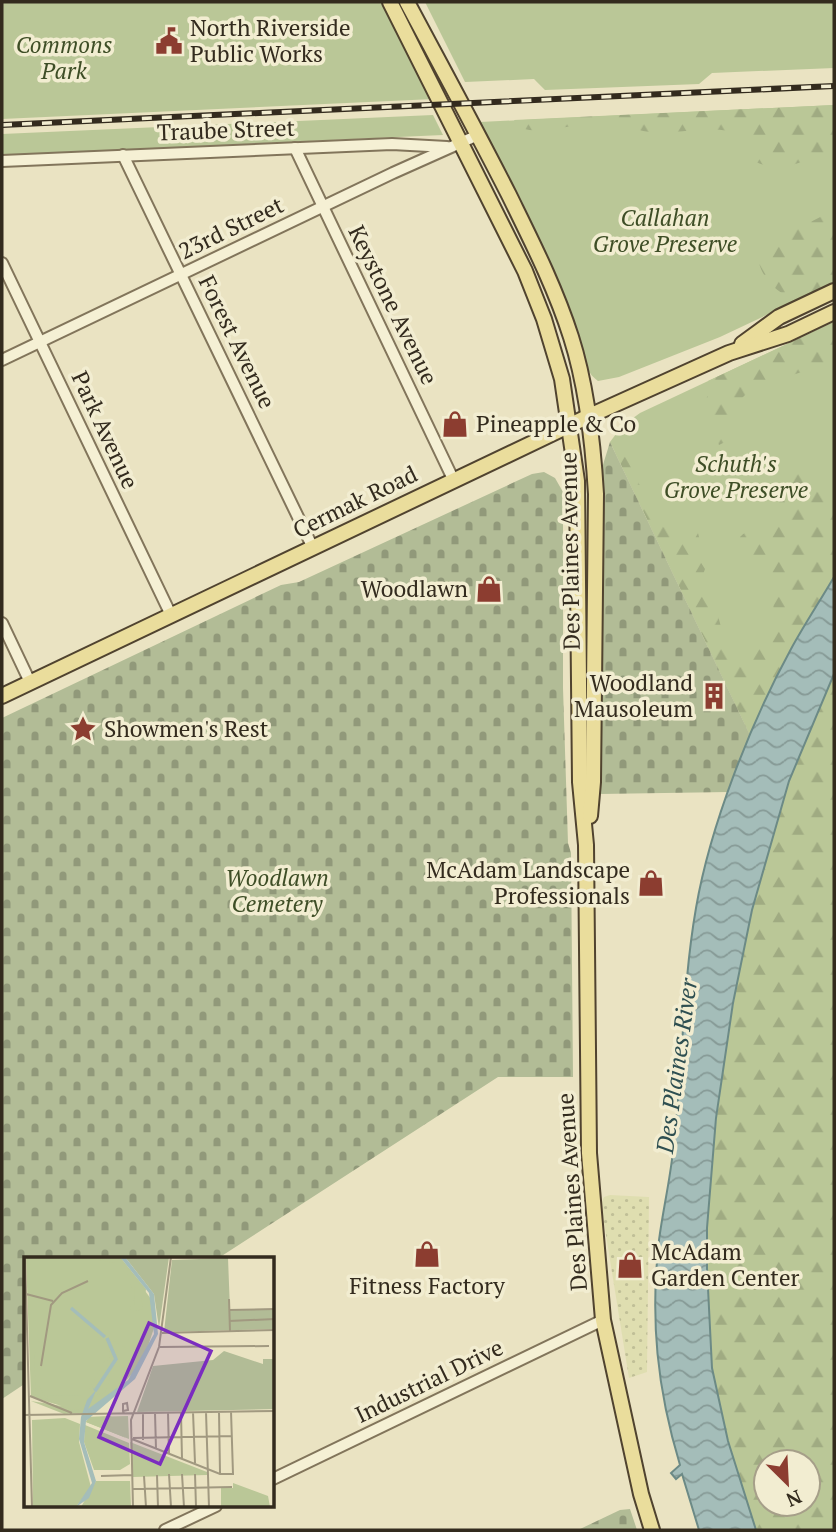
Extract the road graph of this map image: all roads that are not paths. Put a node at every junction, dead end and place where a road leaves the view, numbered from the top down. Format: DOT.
graph roads {
  1 [pos="390,2"];
  2 [pos="407,2"];
  3 [pos="478,135"];
  4 [pos="457,145"];
  5 [pos="295,148"];
  6 [pos="123,155"];
  7 [pos="2,161"];
  8 [pos="323,207"];
  9 [pos="2,263"];
  10 [pos="181,275"];
  11 [pos="834,291"];
  12 [pos="834,312"];
  13 [pos="40,342"];
  14 [pos="729,353"];
  15 [pos="2,360"];
  16 [pos="587,417"];
  17 [pos="570,426"];
  18 [pos="454,481"];
  19 [pos="313,548"];
  20 [pos="171,615"];
  21 [pos="2,623"];
  22 [pos="30,682"];
  23 [pos="2,696"];
  24 [pos="586,845"];
  25 [pos="603,1320"];
  26 [pos="275,1478"];
  27 [pos="212,1508"];
  28 [pos="165,1530"];
  29 [pos="652,1530"];
  1 -- 4 [label="main road, Des Plaines Avenue"];
  2 -- 3 [label="main road, Des Plaines Avenue"];
  3 -- 4 [label="street, 23rd Street"];
  3 -- 16 [label="main road, Des Plaines Avenue"];
  4 -- 5 [label="street, Traube Street"];
  4 -- 8 [label="street, 23rd Street"];
  4 -- 17 [label="main road, Des Plaines Avenue"];
  5 -- 6 [label="street, Traube Street"];
  5 -- 8 [label="street, Keystone Avenue"];
  6 -- 7 [label="street, Traube Street"];
  6 -- 10 [label="street, Forest Avenue"];
  8 -- 10 [label="street, 23rd Street"];
  8 -- 18 [label="street, Keystone Avenue"];
  9 -- 13 [label="street, Park Avenue"];
  10 -- 13 [label="street, 23rd Street"];
  10 -- 19 [label="street, Forest Avenue"];
  11 -- 14 [label="main road, Cermak Road"];
  12 -- 14 [label="main road, Cermak Road"];
  13 -- 15 [label="street, 23rd Street"];
  13 -- 20 [label="street, Park Avenue"];
  14 -- 16 [label="main road, Cermak Road"];
  16 -- 17 [label="main road, Cermak Road"];
  16 -- 24 [label="main road, Des Plaines Avenue"];
  17 -- 18 [label="main road, Cermak Road"];
  17 -- 24 [label="main road, Des Plaines Avenue"];
  18 -- 19 [label="main road, Cermak Road"];
  19 -- 20 [label="main road, Cermak Road"];
  20 -- 22 [label="main road, Cermak Road"];
  21 -- 22 [label="street"];
  22 -- 23 [label="main road, Cermak Road"];
  24 -- 25 [label="main road, Des Plaines Avenue"];
  25 -- 26 [label="street, Industrial Drive"];
  25 -- 29 [label="main road, Des Plaines Avenue"];
  27 -- 28 [label="street"];
}
